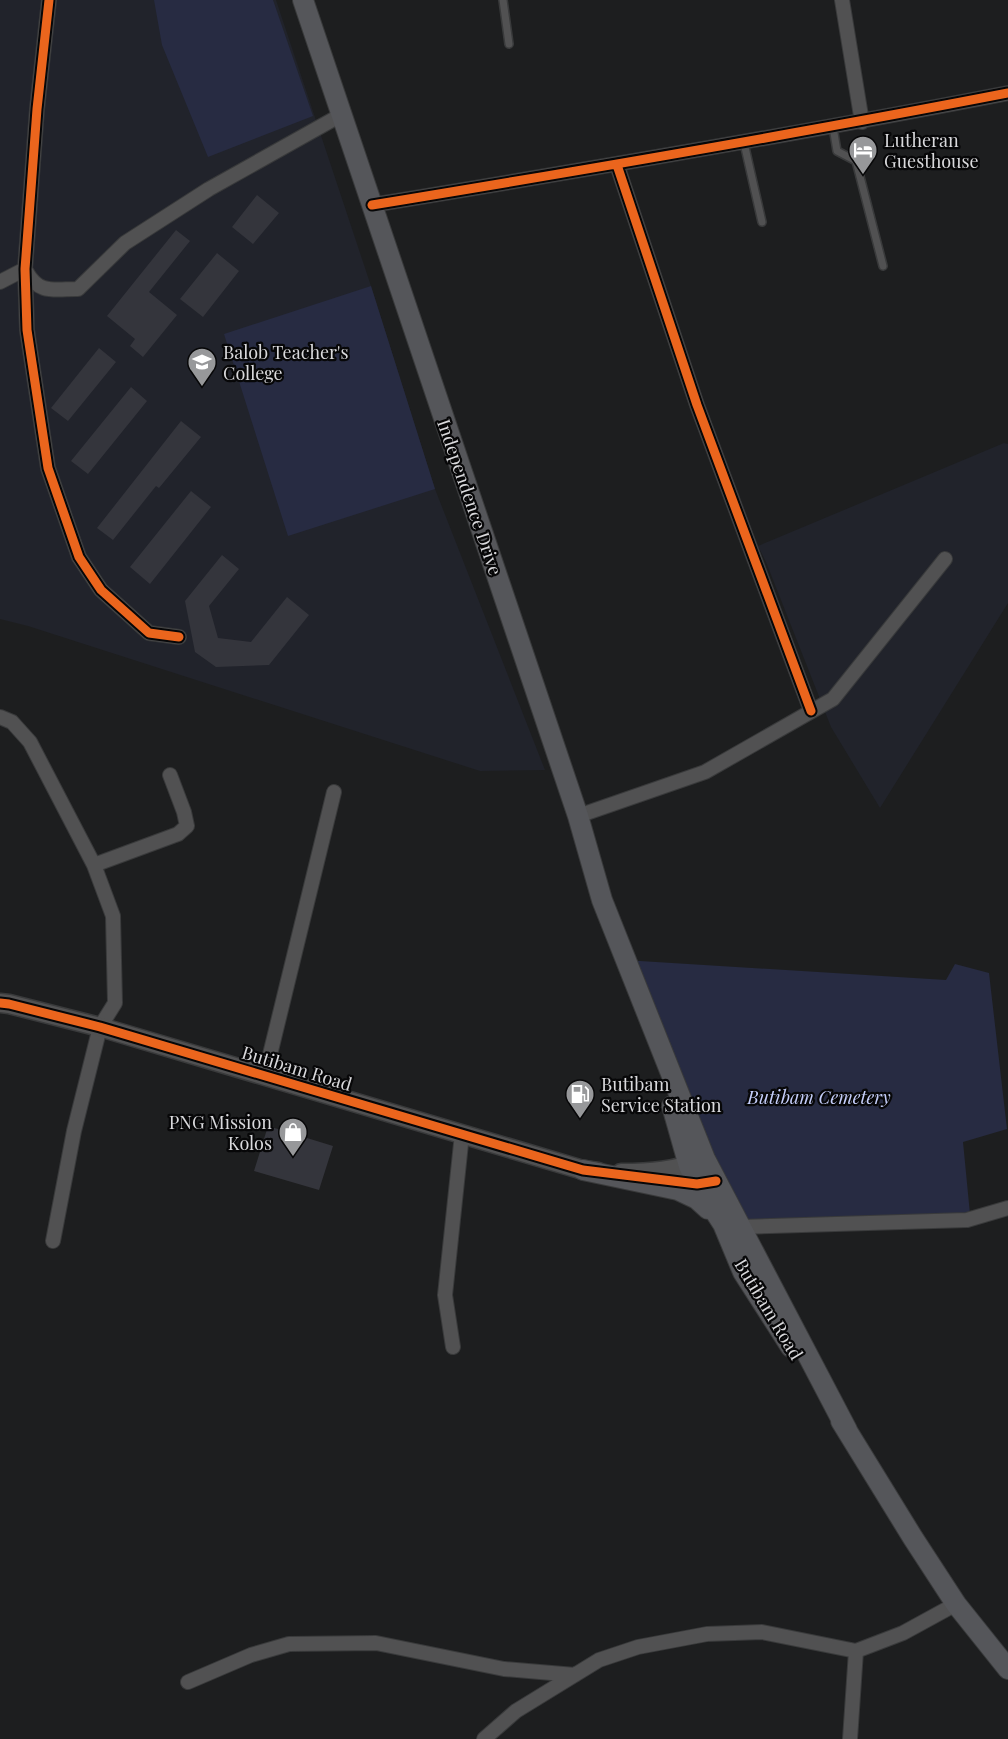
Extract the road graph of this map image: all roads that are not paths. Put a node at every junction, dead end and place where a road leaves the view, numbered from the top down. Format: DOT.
graph roads {
  1 [pos="49,0"];
  2 [pos="303,0"];
  3 [pos="502,0"];
  4 [pos="842,0"];
  5 [pos="509,44"];
  6 [pos="1008,93"];
  7 [pos="341,115"];
  8 [pos="862,122"];
  9 [pos="833,127"];
  10 [pos="744,143"];
  11 [pos="616,165"];
  12 [pos="372,205"];
  13 [pos="762,222"];
  14 [pos="883,266"];
  15 [pos="25,269"];
  16 [pos="0,282"];
  17 [pos="945,558"];
  18 [pos="179,637"];
  19 [pos="811,711"];
  20 [pos="0,717"];
  21 [pos="170,775"];
  22 [pos="334,792"];
  23 [pos="579,816"];
  24 [pos="94,865"];
  25 [pos="639,994"];
  26 [pos="0,1003"];
  27 [pos="100,1027"];
  28 [pos="265,1075"];
  29 [pos="462,1134"];
  30 [pos="697,1162"];
  31 [pos="584,1170"];
  32 [pos="707,1183"];
  33 [pos="1008,1208"];
  34 [pos="731,1225"];
  35 [pos="53,1241"];
  36 [pos="453,1347"];
  37 [pos="956,1604"];
  38 [pos="988,1646"];
  39 [pos="856,1651"];
  40 [pos="1008,1658"];
  41 [pos="1008,1669"];
  42 [pos="575,1675"];
  43 [pos="188,1682"];
  44 [pos="484,1739"];
  45 [pos="850,1739"];
  1 -- 15 [label="street"];
  2 -- 7 [label="main road, Independence Drive"];
  3 -- 5 [label="lane"];
  4 -- 8 [label="street"];
  6 -- 8 [label="street"];
  7 -- 12 [label="main road, Independence Drive"];
  7 -- 15 [label="street"];
  8 -- 9 [label="street"];
  9 -- 10 [label="street"];
  9 -- 14 [label="lane"];
  10 -- 11 [label="street"];
  10 -- 13 [label="lane"];
  11 -- 12 [label="street"];
  11 -- 19 [label="street"];
  12 -- 23 [label="main road, Independence Drive"];
  15 -- 16 [label="street"];
  15 -- 18 [label="street"];
  17 -- 19 [label="street"];
  19 -- 23 [label="street"];
  20 -- 24 [label="street"];
  21 -- 24 [label="street"];
  22 -- 28 [label="street"];
  23 -- 25 [label="main road, Independence Drive"];
  24 -- 27 [label="street"];
  25 -- 30 [label="main road, Butibam Road"];
  26 -- 27 [label="street, Butibam Road"];
  27 -- 28 [label="street, Butibam Road"];
  27 -- 35 [label="street"];
  28 -- 29 [label="street, Butibam Road"];
  29 -- 31 [label="street, Butibam Road"];
  29 -- 36 [label="street"];
  30 -- 31 [label="street, Butibam Road"];
  30 -- 32 [label="main road, Butibam Road"];
  31 -- 32 [label="street, Butibam Road"];
  31 -- 34 [label="main road"];
  32 -- 34 [label="main road, Butibam Road"];
  33 -- 34 [label="street"];
  34 -- 37 [label="main road, Butibam Road"];
  37 -- 38 [label="main road, Butibam Road"];
  37 -- 39 [label="street"];
  38 -- 40 [label="street"];
  38 -- 41 [label="main road, Butibam Road"];
  39 -- 42 [label="street"];
  39 -- 45 [label="street"];
  42 -- 43 [label="street"];
  42 -- 44 [label="street"];
}
